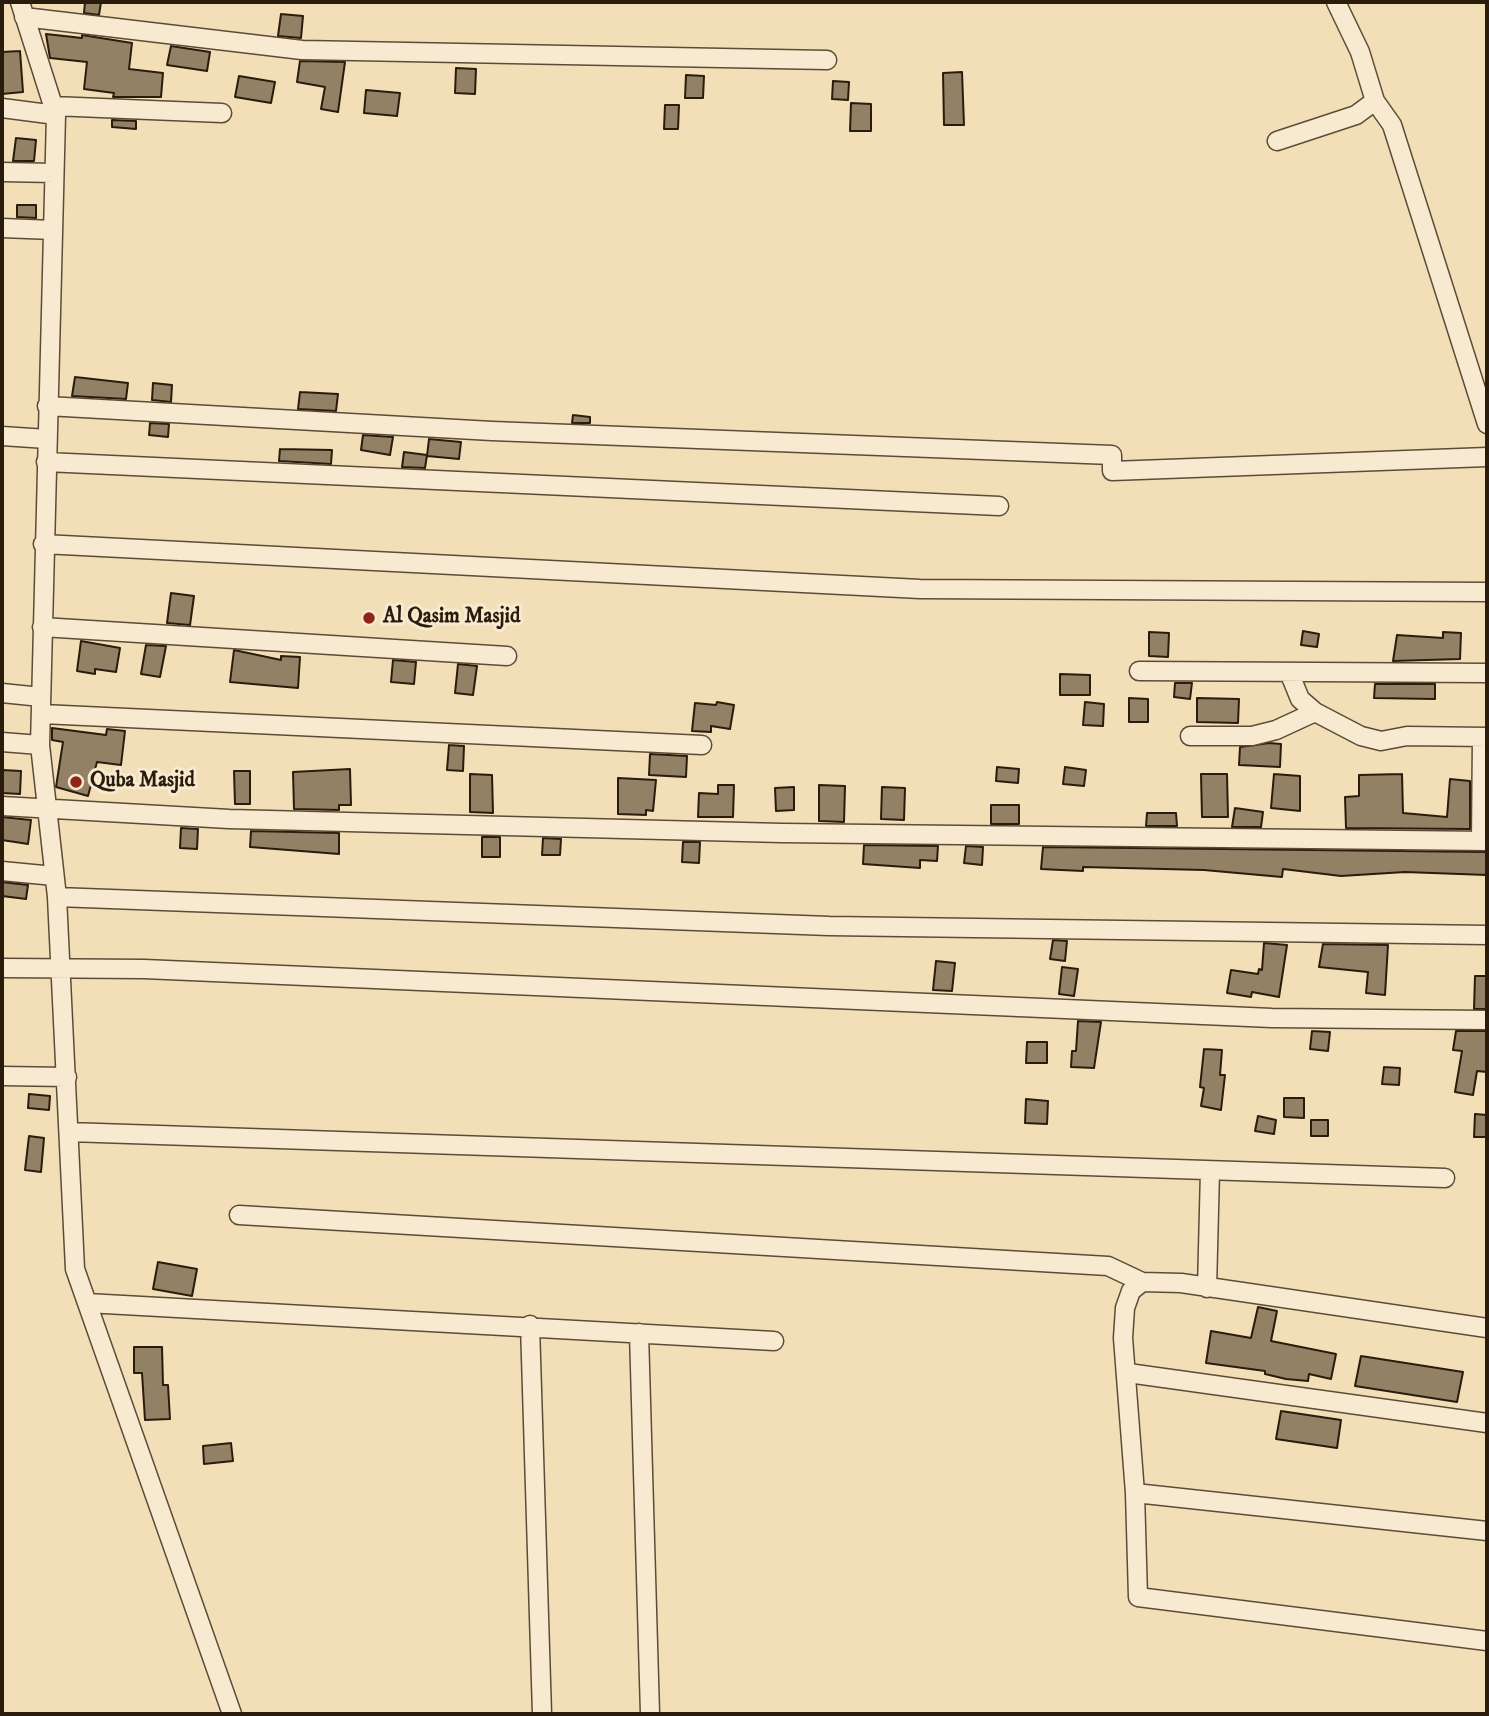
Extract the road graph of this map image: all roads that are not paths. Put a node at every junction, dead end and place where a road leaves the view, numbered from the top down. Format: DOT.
graph roads {
  1 [pos="1336,2"];
  2 [pos="22,9"];
  3 [pos="827,60"];
  4 [pos="1375,101"];
  5 [pos="2,107"];
  6 [pos="54,110"];
  7 [pos="222,113"];
  8 [pos="1277,141"];
  9 [pos="2,172"];
  10 [pos="54,173"];
  11 [pos="2,228"];
  12 [pos="53,230"];
  13 [pos="47,407"];
  14 [pos="1487,424"];
  15 [pos="2,436"];
  16 [pos="47,439"];
  17 [pos="1487,457"];
  18 [pos="46,462"];
  19 [pos="999,506"];
  20 [pos="43,544"];
  21 [pos="1487,592"];
  22 [pos="42,627"];
  23 [pos="508,656"];
  24 [pos="1139,671"];
  25 [pos="1289,672"];
  26 [pos="1487,673"];
  27 [pos="2,693"];
  28 [pos="42,706"];
  29 [pos="1315,712"];
  30 [pos="1190,736"];
  31 [pos="1485,737"];
  32 [pos="2,742"];
  33 [pos="40,745"];
  34 [pos="702,745"];
  35 [pos="2,806"];
  36 [pos="47,808"];
  37 [pos="1484,841"];
  38 [pos="2,871"];
  39 [pos="54,876"];
  40 [pos="57,897"];
  41 [pos="1487,934"];
  42 [pos="2,968"];
  43 [pos="62,969"];
  44 [pos="1487,1020"];
  45 [pos="2,1076"];
  46 [pos="67,1077"];
  47 [pos="69,1132"];
  48 [pos="1210,1171"];
  49 [pos="1445,1178"];
  50 [pos="239,1215"];
  51 [pos="1142,1282"];
  52 [pos="1208,1288"];
  53 [pos="87,1303"];
  54 [pos="530,1325"];
  55 [pos="1487,1328"];
  56 [pos="639,1333"];
  57 [pos="774,1340"];
  58 [pos="1128,1373"];
  59 [pos="1487,1423"];
  60 [pos="1135,1493"];
  61 [pos="1487,1531"];
  62 [pos="1487,1640"];
  63 [pos="232,1714"];
  64 [pos="542,1714"];
  65 [pos="650,1714"];
  1 -- 4 [label="street"];
  2 -- 3 [label="street"];
  2 -- 6 [label="street"];
  4 -- 8 [label="street"];
  4 -- 14 [label="street"];
  5 -- 6 [label="street"];
  6 -- 7 [label="street"];
  6 -- 10 [label="street"];
  9 -- 10 [label="street"];
  10 -- 12 [label="street"];
  11 -- 12 [label="street"];
  12 -- 13 [label="street"];
  13 -- 16 [label="street"];
  13 -- 17 [label="street"];
  15 -- 16 [label="street"];
  16 -- 18 [label="street"];
  18 -- 19 [label="street"];
  18 -- 20 [label="street"];
  20 -- 21 [label="street"];
  20 -- 22 [label="street"];
  22 -- 23 [label="street"];
  22 -- 28 [label="street"];
  24 -- 25 [label="street"];
  25 -- 26 [label="street"];
  25 -- 29 [label="street"];
  27 -- 28 [label="street"];
  28 -- 33 [label="street"];
  28 -- 34 [label="street"];
  29 -- 30 [label="street"];
  29 -- 31 [label="street"];
  31 -- 37 [label="street"];
  32 -- 33 [label="street"];
  33 -- 36 [label="street"];
  35 -- 36 [label="street"];
  36 -- 37 [label="street"];
  36 -- 39 [label="street"];
  38 -- 39 [label="street"];
  39 -- 40 [label="street"];
  40 -- 41 [label="street"];
  40 -- 43 [label="street"];
  42 -- 43 [label="street"];
  43 -- 44 [label="street"];
  43 -- 46 [label="street"];
  45 -- 46 [label="street"];
  46 -- 47 [label="street"];
  47 -- 48 [label="street"];
  47 -- 53 [label="street"];
  48 -- 49 [label="street"];
  48 -- 52 [label="street"];
  50 -- 51 [label="street"];
  51 -- 52 [label="street"];
  51 -- 58 [label="street"];
  52 -- 55 [label="street"];
  53 -- 54 [label="street"];
  53 -- 63 [label="street"];
  54 -- 56 [label="street"];
  54 -- 64 [label="street"];
  56 -- 57 [label="street"];
  56 -- 65 [label="street"];
  58 -- 59 [label="street"];
  58 -- 60 [label="street"];
  60 -- 61 [label="street"];
  60 -- 62 [label="street"];
}
